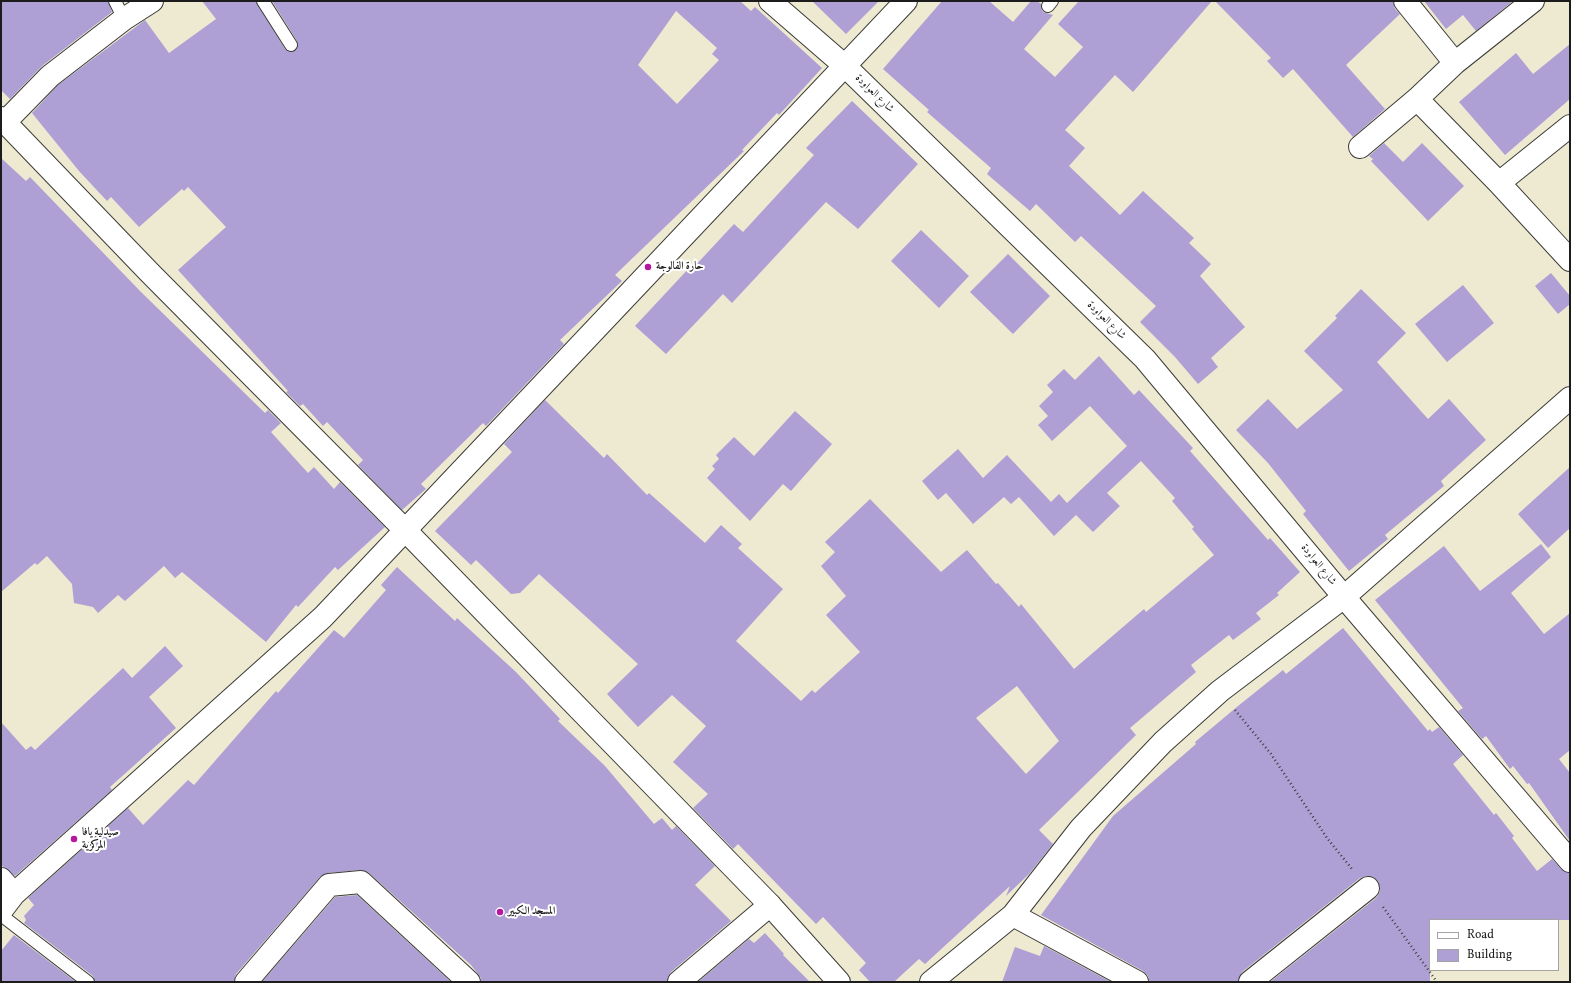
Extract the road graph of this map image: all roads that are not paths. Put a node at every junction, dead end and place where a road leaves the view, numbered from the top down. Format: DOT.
graph roads {
  1 [pos="152,1"];
  2 [pos="264,1"];
  3 [pos="770,1"];
  4 [pos="906,1"];
  5 [pos="1405,1"];
  6 [pos="1533,1"];
  7 [pos="119,10"];
  8 [pos="291,45"];
  9 [pos="1455,63"];
  10 [pos="845,66"];
  11 [pos="1417,99"];
  12 [pos="3,120"];
  13 [pos="1570,126"];
  14 [pos="1360,147"];
  15 [pos="1499,183"];
  16 [pos="1570,260"];
  17 [pos="1570,398"];
  18 [pos="405,530"];
  19 [pos="1344,597"];
  20 [pos="1570,861"];
  21 [pos="8,887"];
  22 [pos="1368,888"];
  23 [pos="770,905"];
  24 [pos="1,911"];
  25 [pos="1013,914"];
  26 [pos="1,915"];
  27 [pos="88,982"];
  28 [pos="246,982"];
  29 [pos="469,982"];
  30 [pos="679,982"];
  31 [pos="840,982"];
  32 [pos="931,982"];
  33 [pos="1137,982"];
  34 [pos="1250,982"];
  1 -- 7 [label="street"];
  2 -- 8 [label="lane"];
  3 -- 10 [label="street, شارع العواودة"];
  4 -- 10 [label="street"];
  5 -- 9 [label="street"];
  6 -- 9 [label="street"];
  7 -- 12 [label="street"];
  9 -- 11 [label="street"];
  10 -- 18 [label="street"];
  10 -- 19 [label="street, شارع العواودة"];
  11 -- 14 [label="street"];
  11 -- 15 [label="street"];
  12 -- 18 [label="street"];
  13 -- 15 [label="street"];
  15 -- 16 [label="street"];
  17 -- 19 [label="street"];
  18 -- 21 [label="street"];
  18 -- 23 [label="street"];
  19 -- 20 [label="street, شارع العواودة"];
  19 -- 25 [label="street"];
  21 -- 24 [label="street"];
  22 -- 34 [label="street"];
  23 -- 30 [label="street"];
  23 -- 31 [label="street"];
  25 -- 32 [label="street"];
  25 -- 33 [label="street"];
  26 -- 27 [label="lane"];
  28 -- 29 [label="street"];
}
